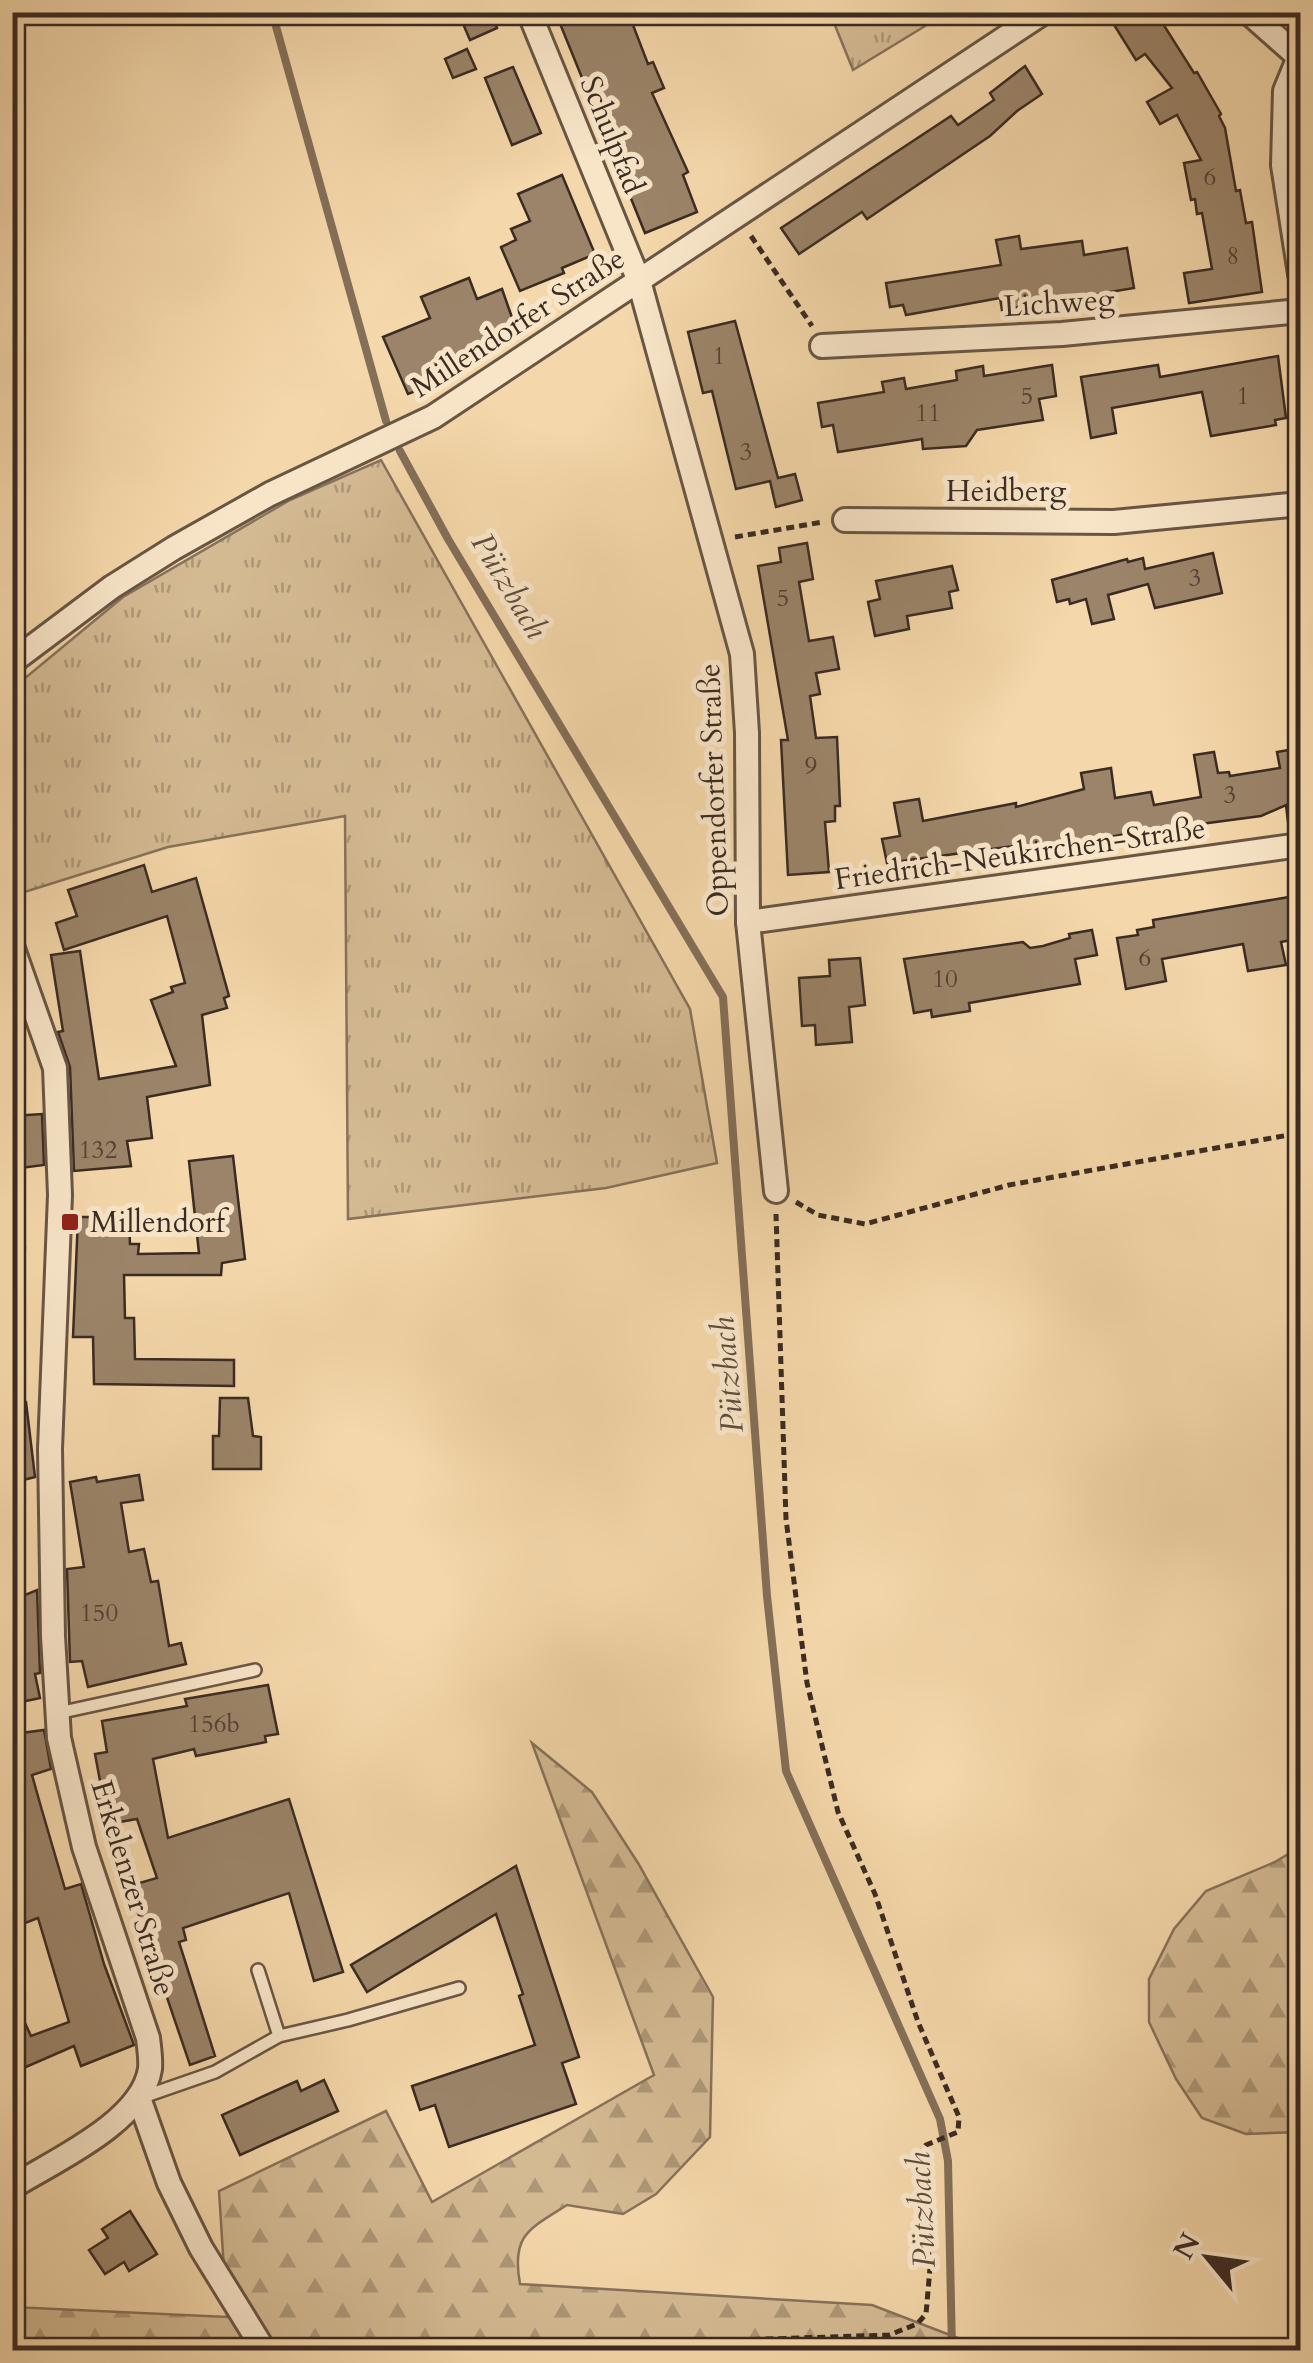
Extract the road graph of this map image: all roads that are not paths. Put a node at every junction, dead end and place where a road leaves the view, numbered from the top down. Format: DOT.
graph roads {
  1 [pos="530,12"];
  2 [pos="1044,12"];
  3 [pos="1248,12"];
  4 [pos="1300,57"];
  5 [pos="1300,274"];
  6 [pos="639,280"];
  7 [pos="1300,311"];
  8 [pos="822,346"];
  9 [pos="1300,504"];
  10 [pos="846,520"];
  11 [pos="12,662"];
  12 [pos="1300,845"];
  13 [pos="748,922"];
  14 [pos="12,946"];
  15 [pos="776,1191"];
  16 [pos="255,1670"];
  17 [pos="58,1714"];
  18 [pos="258,1970"];
  19 [pos="459,1988"];
  20 [pos="279,2036"];
  21 [pos="138,2098"];
  22 [pos="12,2187"];
  23 [pos="264,2350"];
  1 -- 6 [label="street, Schulpfad"];
  2 -- 6 [label="street, Millendorfer Straße"];
  3 -- 4 [label="street"];
  4 -- 5 [label="street"];
  6 -- 11 [label="street, Millendorfer Straße"];
  6 -- 13 [label="street, Oppendorfer Straße"];
  7 -- 8 [label="street, Lichweg"];
  9 -- 10 [label="street, Heidberg"];
  12 -- 13 [label="street, Friedrich-Neukirchen-Straße"];
  13 -- 15 [label="street, Oppendorfer Straße"];
  14 -- 17 [label="street, Erkelenzer Straße"];
  16 -- 17 [label="lane"];
  17 -- 21 [label="street, Erkelenzer Straße"];
  18 -- 20 [label="lane"];
  19 -- 20 [label="lane"];
  20 -- 21 [label="lane"];
  21 -- 22 [label="street"];
  21 -- 23 [label="street"];
}
